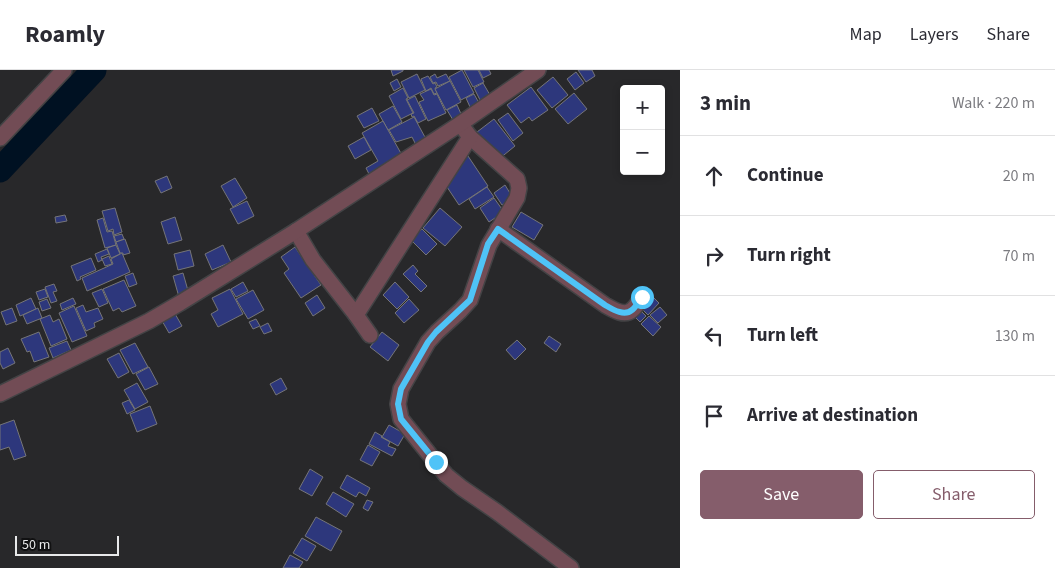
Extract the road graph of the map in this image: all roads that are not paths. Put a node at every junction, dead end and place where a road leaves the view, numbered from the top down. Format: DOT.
graph roads {
  1 [pos="64,70"];
  2 [pos="538,70"];
  3 [pos="460,124"];
  4 [pos="470,137"];
  5 [pos="0,138"];
  6 [pos="498,229"];
  7 [pos="296,231"];
  8 [pos="642,297"];
  9 [pos="356,315"];
  10 [pos="370,335"];
  11 [pos="0,394"];
  12 [pos="571,568"];
  1 -- 5 [label="street"];
  2 -- 3 [label="street"];
  3 -- 4 [label="street"];
  3 -- 7 [label="street"];
  4 -- 6 [label="street"];
  4 -- 9 [label="street"];
  6 -- 8 [label="street"];
  6 -- 12 [label="street"];
  7 -- 9 [label="street"];
  7 -- 11 [label="street"];
  9 -- 10 [label="street"];
}
